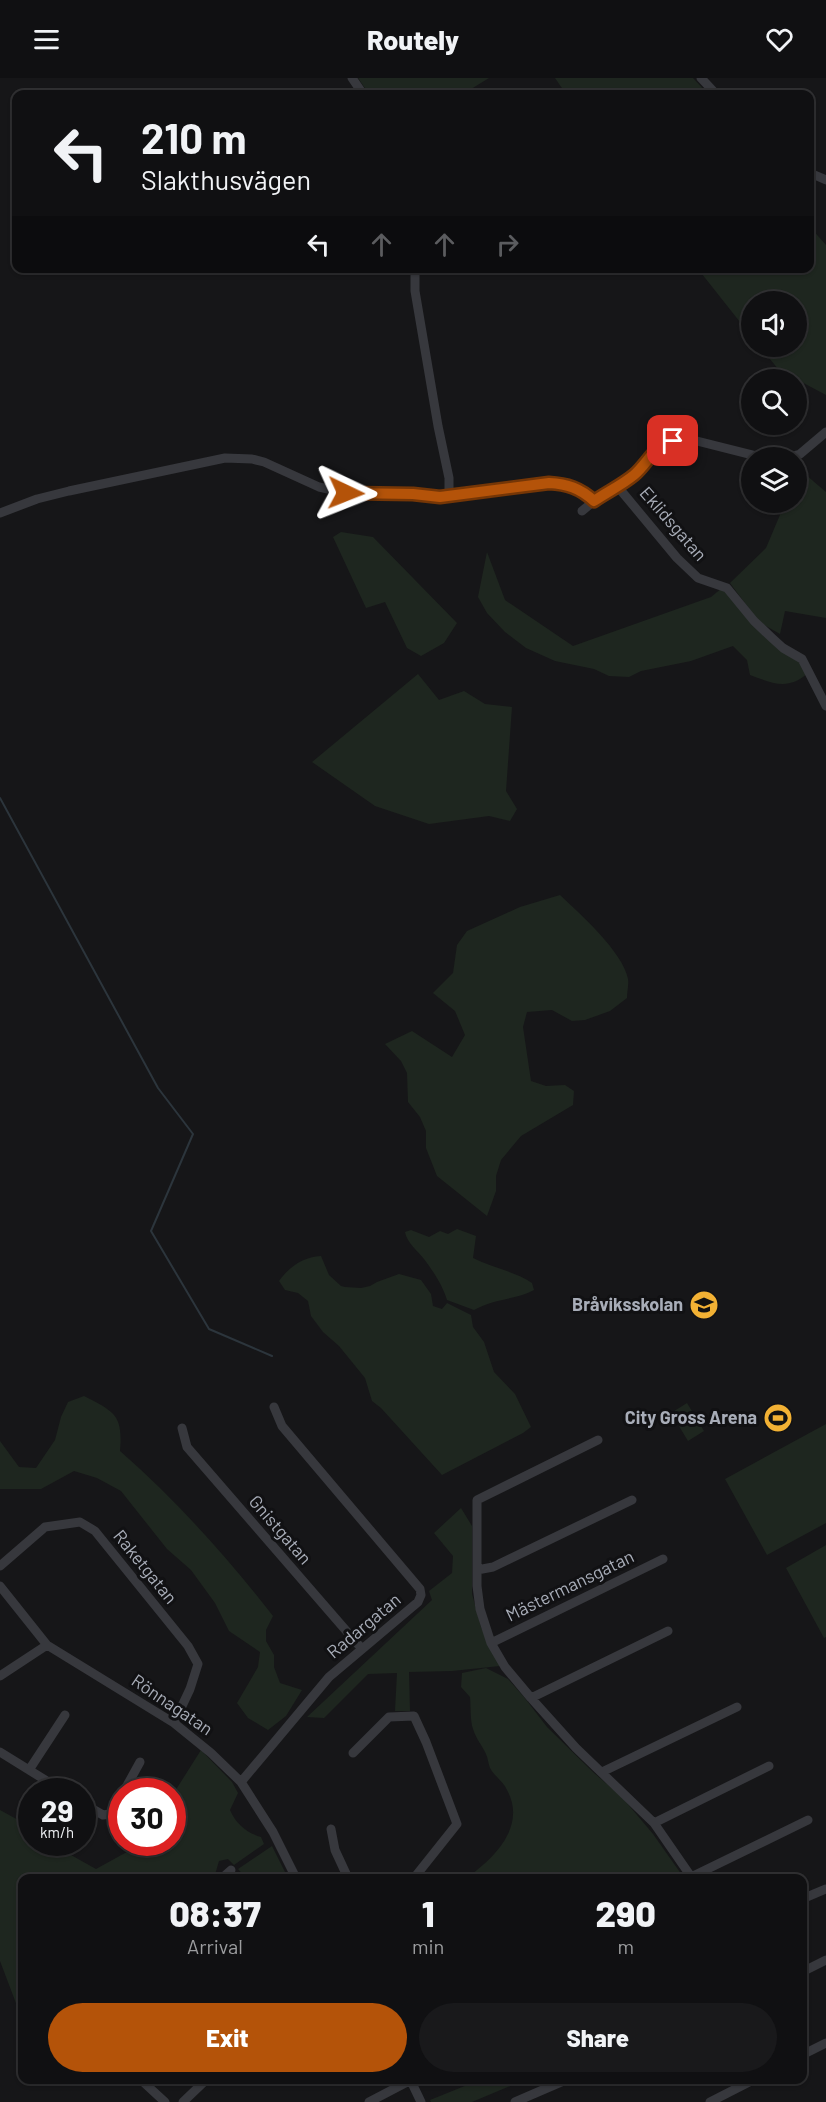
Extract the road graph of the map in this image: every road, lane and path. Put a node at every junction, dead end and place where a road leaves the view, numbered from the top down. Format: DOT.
graph roads {
  1 [pos="701,78"];
  2 [pos="713,90"];
  3 [pos="415,273"];
  4 [pos="826,432"];
  5 [pos="807,448"];
  6 [pos="741,452"];
  7 [pos="618,487"];
  8 [pos="449,496"];
  9 [pos="594,501"];
  10 [pos="582,511"];
  11 [pos="0,513"];
  12 [pos="826,706"];
  13 [pos="274,1407"];
  14 [pos="182,1428"];
  15 [pos="598,1440"];
  16 [pos="632,1500"];
  17 [pos="663,1559"];
  18 [pos="0,1566"];
  19 [pos="477,1570"];
  20 [pos="0,1586"];
  21 [pos="668,1630"];
  22 [pos="491,1643"];
  23 [pos="46,1645"];
  24 [pos="362,1648"];
  25 [pos="0,1676"];
  26 [pos="531,1698"];
  27 [pos="737,1707"];
  28 [pos="65,1715"];
  29 [pos="174,1723"];
  30 [pos="0,1752"];
  31 [pos="353,1754"];
  32 [pos="140,1762"];
  33 [pos="769,1766"];
  34 [pos="28,1770"];
  35 [pos="602,1772"];
  36 [pos="41,1778"];
  37 [pos="131,1778"];
  38 [pos="241,1782"];
  39 [pos="808,1820"];
  40 [pos="654,1822"];
  41 [pos="331,1829"];
  42 [pos="231,1870"];
  43 [pos="226,1874"];
  44 [pos="294,1874"];
  45 [pos="346,1874"];
  46 [pos="417,1874"];
  47 [pos="690,1874"];
  48 [pos="698,1874"];
  49 [pos="826,1889"];
  50 [pos="807,1897"];
  51 [pos="826,1960"];
  52 [pos="807,1970"];
  53 [pos="826,2043"];
  54 [pos="807,2052"];
  55 [pos="145,2084"];
  56 [pos="202,2084"];
  57 [pos="403,2084"];
  58 [pos="412,2084"];
  59 [pos="556,2084"];
  60 [pos="746,2084"];
  61 [pos="715,2101"];
  62 [pos="165,2102"];
  63 [pos="183,2102"];
  64 [pos="369,2102"];
  65 [pos="421,2102"];
  66 [pos="515,2102"];
  1 -- 2 [label="street"];
  3 -- 8 [label="street"];
  4 -- 5 [label="street"];
  6 -- 7 [label="street"];
  7 -- 9 [label="street"];
  7 -- 12 [label="street, Eklidsgatan"];
  8 -- 9 [label="street"];
  8 -- 11 [label="street"];
  9 -- 10 [label="street"];
  13 -- 24 [label="street, Radargatan"];
  14 -- 24 [label="street, Gnistgatan"];
  15 -- 19 [label="street, Mästermansgatan"];
  16 -- 19 [label="street"];
  17 -- 22 [label="street, Mästermansgatan"];
  18 -- 29 [label="street, Raketgatan"];
  19 -- 22 [label="street, Mästermansgatan"];
  20 -- 23 [label="street, Rönnagatan"];
  21 -- 26 [label="street"];
  22 -- 26 [label="street, Mästermansgatan"];
  23 -- 25 [label="street"];
  23 -- 29 [label="street, Rönnagatan"];
  24 -- 38 [label="street, Radargatan"];
  26 -- 35 [label="street, Mästermansgatan"];
  27 -- 35 [label="street"];
  28 -- 34 [label="street"];
  29 -- 38 [label="street, Rönnagatan"];
  30 -- 34 [label="street"];
  31 -- 46 [label="street"];
  32 -- 37 [label="street"];
  33 -- 40 [label="street"];
  34 -- 36 [label="street"];
  35 -- 40 [label="street, Mästermansgatan"];
  38 -- 44 [label="street, Rönnagatan"];
  39 -- 48 [label="street, Mästermansgatan"];
  40 -- 47 [label="street, Mästermansgatan"];
  41 -- 45 [label="street"];
  42 -- 43 [label="street"];
  49 -- 50 [label="street"];
  51 -- 52 [label="street"];
  53 -- 54 [label="street"];
  55 -- 62 [label="street"];
  56 -- 63 [label="street"];
  57 -- 64 [label="street"];
  58 -- 65 [label="street"];
  59 -- 66 [label="street"];
  60 -- 61 [label="street"];
}
